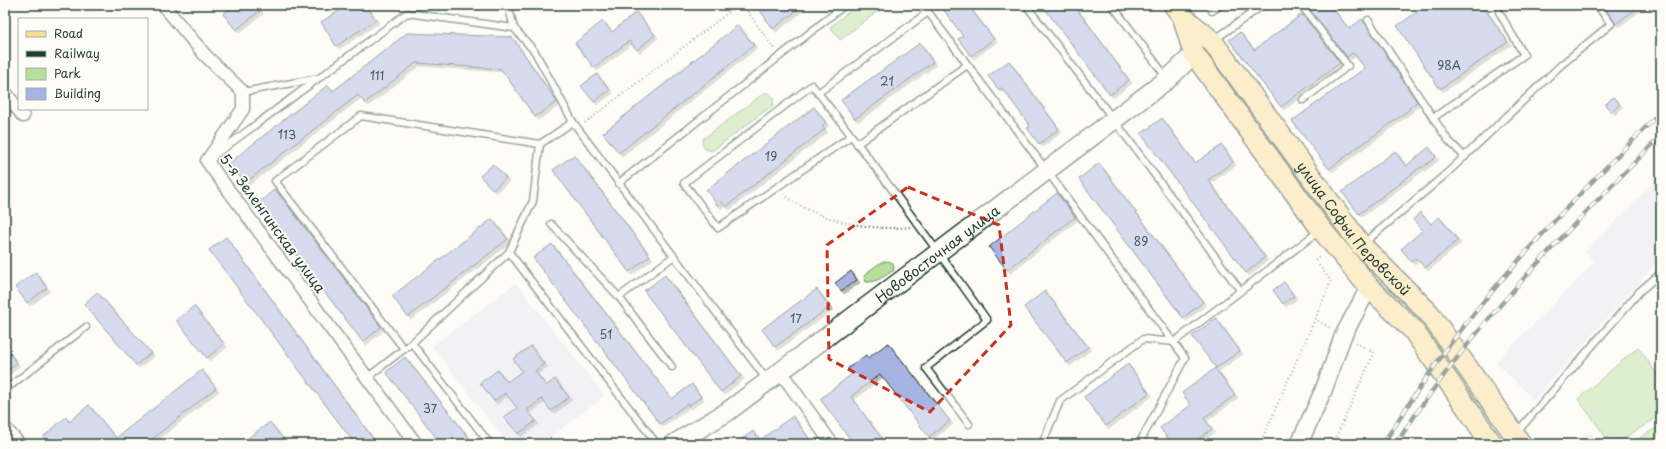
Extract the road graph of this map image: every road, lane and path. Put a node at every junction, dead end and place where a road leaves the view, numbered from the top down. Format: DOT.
graph roads {
  1 [pos="162,5"];
  2 [pos="508,5"];
  3 [pos="738,5"];
  4 [pos="744,5"];
  5 [pos="845,5"];
  6 [pos="923,5"];
  7 [pos="1026,5"];
  8 [pos="1112,5"];
  9 [pos="1221,5"];
  10 [pos="1263,5"];
  11 [pos="1301,5"];
  12 [pos="1597,5"];
  13 [pos="1179,11"];
  14 [pos="1212,11"];
  15 [pos="928,12"];
  16 [pos="1500,12"];
  17 [pos="1368,20"];
  18 [pos="514,28"];
  19 [pos="1212,41"];
  20 [pos="1194,54"];
  21 [pos="778,57"];
  22 [pos="968,65"];
  23 [pos="317,79"];
  24 [pos="1168,79"];
  25 [pos="5,92"];
  26 [pos="243,92"];
  27 [pos="818,93"];
  28 [pos="1303,100"];
  29 [pos="18,109"];
  30 [pos="18,110"];
  31 [pos="23,116"];
  32 [pos="1433,118"];
  33 [pos="1114,120"];
  34 [pos="573,122"];
  35 [pos="578,128"];
  36 [pos="851,136"];
  37 [pos="540,144"];
  38 [pos="857,144"];
  39 [pos="1465,157"];
  40 [pos="207,161"];
  41 [pos="1047,171"];
  42 [pos="619,184"];
  43 [pos="777,187"];
  44 [pos="551,224"];
  45 [pos="919,225"];
  46 [pos="1327,236"];
  47 [pos="1361,244"];
  48 [pos="509,252"];
  49 [pos="939,252"];
  50 [pos="674,256"];
  51 [pos="1661,273"];
  52 [pos="1369,287"];
  53 [pos="1240,290"];
  54 [pos="619,297"];
  55 [pos="1315,319"];
  56 [pos="86,327"];
  57 [pos="1343,336"];
  58 [pos="1174,342"];
  59 [pos="412,343"];
  60 [pos="404,349"];
  61 [pos="672,367"];
  62 [pos="774,376"];
  63 [pos="368,377"];
  64 [pos="5,390"];
  65 [pos="970,424"];
  66 [pos="5,428"];
  67 [pos="1513,441"];
  68 [pos="682,442"];
  69 [pos="828,442"];
  70 [pos="19,444"];
  71 [pos="416,444"];
  72 [pos="490,444"];
  73 [pos="657,444"];
  74 [pos="1042,444"];
  75 [pos="1139,444"];
  76 [pos="1288,444"];
  77 [pos="1299,444"];
  78 [pos="1492,444"];
  1 -- 26 [label="street"];
  2 -- 18 [label="lane"];
  3 -- 35 [label="path"];
  4 -- 21 [label="path"];
  5 -- 21 [label="lane"];
  6 -- 15 [label="lane"];
  7 -- 33 [label="lane"];
  8 -- 24 [label="lane"];
  9 -- 14 [label="lane"];
  10 -- 19 [label="lane"];
  11 -- 28 [label="lane"];
  12 -- 39 [label="lane"];
  13 -- 19 [label="main road, улица Софьи Перовской"];
  13 -- 20 [label="main road, улица Софьи Перовской"];
  15 -- 22 [label="lane"];
  15 -- 27 [label="lane"];
  16 -- 32 [label="lane"];
  17 -- 32 [label="lane"];
  18 -- 23 [label="lane"];
  18 -- 34 [label="lane"];
  19 -- 20 [label="main road"];
  19 -- 47 [label="main road, улица Софьи Перовской"];
  20 -- 24 [label="main road, Нововосточная улица"];
  20 -- 46 [label="main road, улица Софьи Перовской"];
  21 -- 42 [label="lane"];
  22 -- 38 [label="lane"];
  22 -- 41 [label="lane"];
  23 -- 26 [label="lane"];
  23 -- 40 [label="lane"];
  24 -- 33 [label="main road, Нововосточная улица"];
  25 -- 29 [label="street"];
  26 -- 40 [label="street, 5-я Зеленгинская улица"];
  27 -- 36 [label="lane"];
  27 -- 43 [label="lane"];
  30 -- 31 [label="street"];
  32 -- 39 [label="lane"];
  33 -- 41 [label="main road, Нововосточная улица"];
  33 -- 53 [label="lane"];
  34 -- 35 [label="lane"];
  34 -- 37 [label="lane"];
  35 -- 42 [label="lane"];
  36 -- 38 [label="lane"];
  36 -- 43 [label="lane"];
  37 -- 48 [label="lane"];
  37 -- 60 [label="lane"];
  38 -- 45 [label="lane"];
  39 -- 47 [label="lane"];
  40 -- 63 [label="street, 5-я Зеленгинская улица"];
  41 -- 49 [label="main road, Нововосточная улица"];
  41 -- 58 [label="lane"];
  42 -- 50 [label="lane"];
  43 -- 45 [label="path"];
  44 -- 54 [label="lane"];
  45 -- 49 [label="lane"];
  46 -- 52 [label="main road, улица Софьи Перовской"];
  46 -- 53 [label="lane"];
  46 -- 55 [label="path"];
  47 -- 52 [label="main road"];
  47 -- 67 [label="main road, улица Софьи Перовской"];
  48 -- 59 [label="lane"];
  48 -- 73 [label="lane"];
  49 -- 62 [label="main road, Нововосточная улица"];
  49 -- 65 [label="lane"];
  50 -- 54 [label="lane"];
  50 -- 62 [label="lane"];
  51 -- 67 [label="lane"];
  52 -- 57 [label="street"];
  52 -- 78 [label="main road, улица Софьи Перовской"];
  53 -- 58 [label="lane"];
  54 -- 61 [label="lane"];
  56 -- 64 [label="lane"];
  57 -- 76 [label="street"];
  57 -- 77 [label="street"];
  58 -- 74 [label="lane"];
  58 -- 75 [label="lane"];
  59 -- 60 [label="lane"];
  59 -- 72 [label="lane"];
  60 -- 63 [label="lane"];
  62 -- 68 [label="main road, Нововосточная улица"];
  62 -- 69 [label="street"];
  63 -- 71 [label="street, 5-я Зеленгинская улица"];
  66 -- 70 [label="street"];
}
